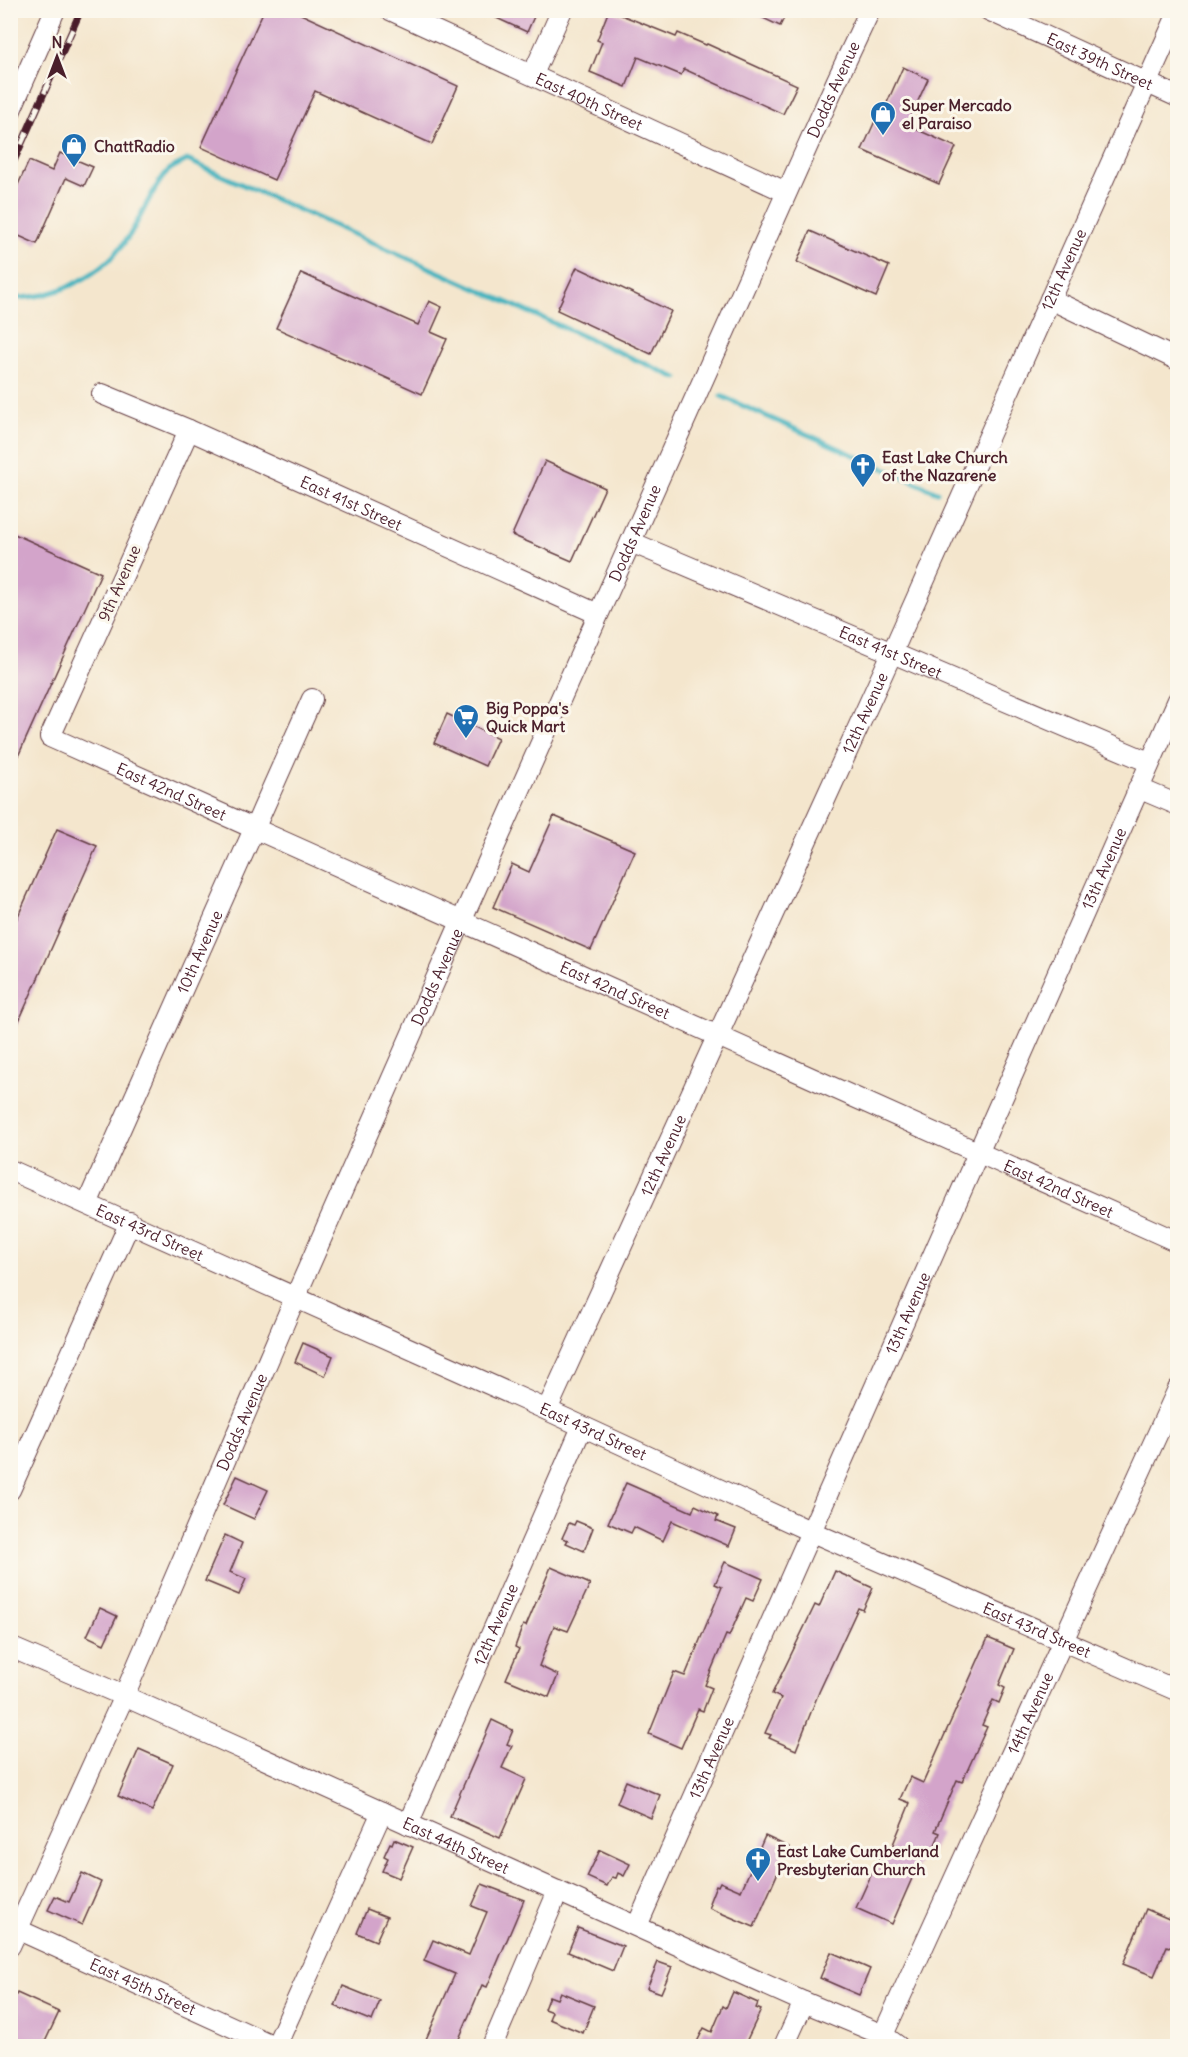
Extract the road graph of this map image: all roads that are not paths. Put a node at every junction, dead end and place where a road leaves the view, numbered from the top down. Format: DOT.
graph roads {
  1 [pos="55,10"];
  2 [pos="390,10"];
  3 [pos="562,10"];
  4 [pos="870,10"];
  5 [pos="988,10"];
  6 [pos="1178,14"];
  7 [pos="532,74"];
  8 [pos="1146,83"];
  9 [pos="1178,97"];
  10 [pos="10,112"];
  11 [pos="786,192"];
  12 [pos="1050,298"];
  13 [pos="1178,360"];
  14 [pos="102,394"];
  15 [pos="189,430"];
  16 [pos="631,542"];
  17 [pos="598,614"];
  18 [pos="892,653"];
  19 [pos="312,699"];
  20 [pos="1178,700"];
  21 [pos="50,737"];
  22 [pos="1149,762"];
  23 [pos="1138,788"];
  24 [pos="1178,805"];
  25 [pos="254,828"];
  26 [pos="461,922"];
  27 [pos="720,1036"];
  28 [pos="977,1152"];
  29 [pos="10,1170"];
  30 [pos="87,1204"];
  31 [pos="130,1222"];
  32 [pos="1178,1242"];
  33 [pos="295,1298"];
  34 [pos="1178,1389"];
  35 [pos="548,1410"];
  36 [pos="582,1427"];
  37 [pos="10,1490"];
  38 [pos="812,1532"];
  39 [pos="1064,1640"];
  40 [pos="10,1647"];
  41 [pos="1178,1691"];
  42 [pos="124,1696"];
  43 [pos="382,1812"];
  44 [pos="408,1824"];
  45 [pos="558,1891"];
  46 [pos="637,1926"];
  47 [pos="13,1933"];
  48 [pos="804,2002"];
  49 [pos="890,2041"];
  50 [pos="275,2046"];
  51 [pos="492,2046"];
  52 [pos="784,2046"];
  1 -- 10 [label="street"];
  2 -- 7 [label="street, East 40th Street"];
  3 -- 7 [label="street"];
  4 -- 11 [label="street, Dodds Avenue"];
  5 -- 8 [label="street, East 39th Street"];
  6 -- 8 [label="street, 12th Avenue"];
  7 -- 11 [label="street, East 40th Street"];
  8 -- 9 [label="street, East 39th Street"];
  8 -- 12 [label="street, 12th Avenue"];
  11 -- 16 [label="street, Dodds Avenue"];
  12 -- 13 [label="street"];
  12 -- 18 [label="street, 12th Avenue"];
  14 -- 15 [label="street, East 41st Street"];
  15 -- 17 [label="street, East 41st Street"];
  15 -- 21 [label="street, 9th Avenue"];
  16 -- 17 [label="street, Dodds Avenue"];
  16 -- 18 [label="street, East 41st Street"];
  17 -- 26 [label="street, Dodds Avenue"];
  18 -- 22 [label="street, East 41st Street"];
  18 -- 27 [label="street, 12th Avenue"];
  19 -- 25 [label="street, 10th Avenue"];
  20 -- 22 [label="street, 13th Avenue"];
  21 -- 25 [label="street, East 42nd Street"];
  22 -- 23 [label="street, 13th Avenue"];
  23 -- 24 [label="street"];
  23 -- 28 [label="street, 13th Avenue"];
  25 -- 26 [label="street, East 42nd Street"];
  25 -- 30 [label="street, 10th Avenue"];
  26 -- 27 [label="street, East 42nd Street"];
  26 -- 33 [label="street, Dodds Avenue"];
  27 -- 28 [label="street, East 42nd Street"];
  27 -- 35 [label="street, 12th Avenue"];
  28 -- 32 [label="street, East 42nd Street"];
  28 -- 38 [label="street, 13th Avenue"];
  29 -- 30 [label="street, East 43rd Street"];
  30 -- 31 [label="street, East 43rd Street"];
  31 -- 33 [label="street, East 43rd Street"];
  31 -- 37 [label="street"];
  33 -- 35 [label="street, East 43rd Street"];
  33 -- 42 [label="street, Dodds Avenue"];
  34 -- 39 [label="street, 14th Avenue"];
  35 -- 36 [label="street, East 43rd Street"];
  36 -- 38 [label="street, East 43rd Street"];
  36 -- 44 [label="street, 12th Avenue"];
  38 -- 39 [label="street, East 43rd Street"];
  38 -- 46 [label="street, 13th Avenue"];
  39 -- 41 [label="street, East 43rd Street"];
  39 -- 49 [label="street, 14th Avenue"];
  40 -- 42 [label="street, East 44th Street"];
  42 -- 43 [label="street, East 44th Street"];
  42 -- 47 [label="street, Dodds Avenue"];
  43 -- 44 [label="street, East 44th Street"];
  43 -- 50 [label="street"];
  44 -- 45 [label="street, East 44th Street"];
  45 -- 46 [label="street, East 44th Street"];
  45 -- 51 [label="street"];
  46 -- 48 [label="street, East 44th Street"];
  47 -- 50 [label="street, East 45th Street"];
  48 -- 49 [label="street, East 44th Street"];
  48 -- 52 [label="street"];
}
